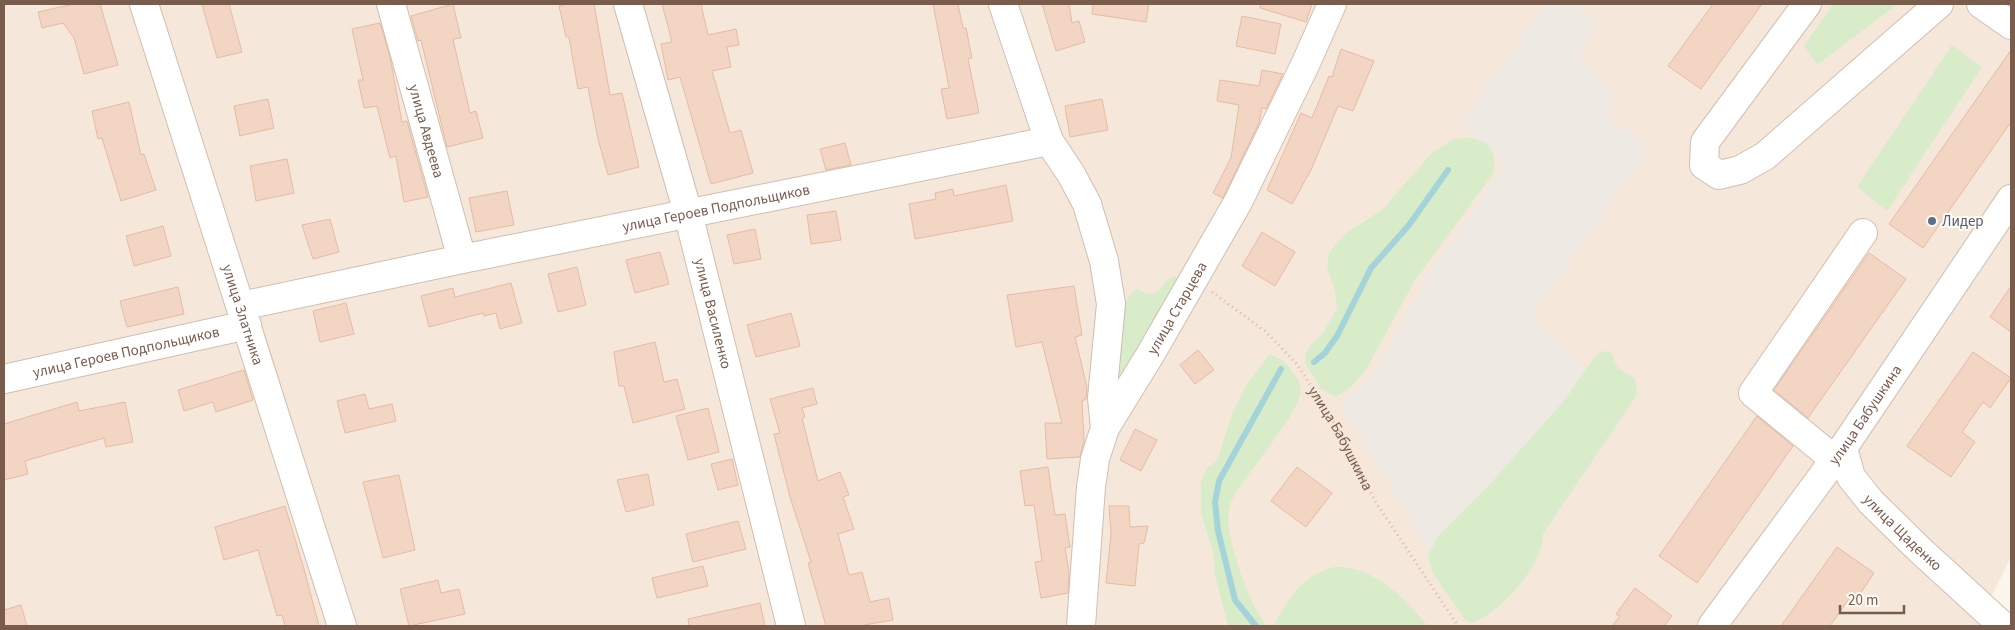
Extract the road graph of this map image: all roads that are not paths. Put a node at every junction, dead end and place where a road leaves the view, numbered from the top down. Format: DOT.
graph roads {
  1 [pos="144,4"];
  2 [pos="392,4"];
  3 [pos="628,4"];
  4 [pos="1003,4"];
  5 [pos="1332,4"];
  6 [pos="1807,4"];
  7 [pos="1939,4"];
  8 [pos="1981,4"];
  9 [pos="2011,25"];
  10 [pos="1049,141"];
  11 [pos="2011,199"];
  12 [pos="688,214"];
  13 [pos="1863,233"];
  14 [pos="462,259"];
  15 [pos="244,316"];
  16 [pos="4,379"];
  17 [pos="1105,428"];
  18 [pos="1839,454"];
  19 [pos="342,626"];
  20 [pos="791,626"];
  21 [pos="1080,626"];
  22 [pos="1712,626"];
  23 [pos="2003,626"];
  1 -- 15 [label="street, улица Златника"];
  2 -- 14 [label="street, улица Авдеева"];
  3 -- 12 [label="street, улица Василенко"];
  4 -- 10 [label="street"];
  5 -- 17 [label="street, улица Старцева"];
  6 -- 7 [label="street"];
  8 -- 9 [label="street"];
  10 -- 12 [label="street, улица Героев Подпольщиков"];
  10 -- 17 [label="street"];
  11 -- 18 [label="street, улица Бабушкина"];
  12 -- 14 [label="street, улица Героев Подпольщиков"];
  12 -- 20 [label="street, улица Василенко"];
  13 -- 18 [label="street"];
  14 -- 15 [label="street, улица Героев Подпольщиков"];
  15 -- 16 [label="street, улица Героев Подпольщиков"];
  15 -- 19 [label="street, улица Златника"];
  17 -- 21 [label="street, улица Старцева"];
  18 -- 22 [label="street, улица Бабушкина"];
  18 -- 23 [label="street, улица Щаденко"];
}
